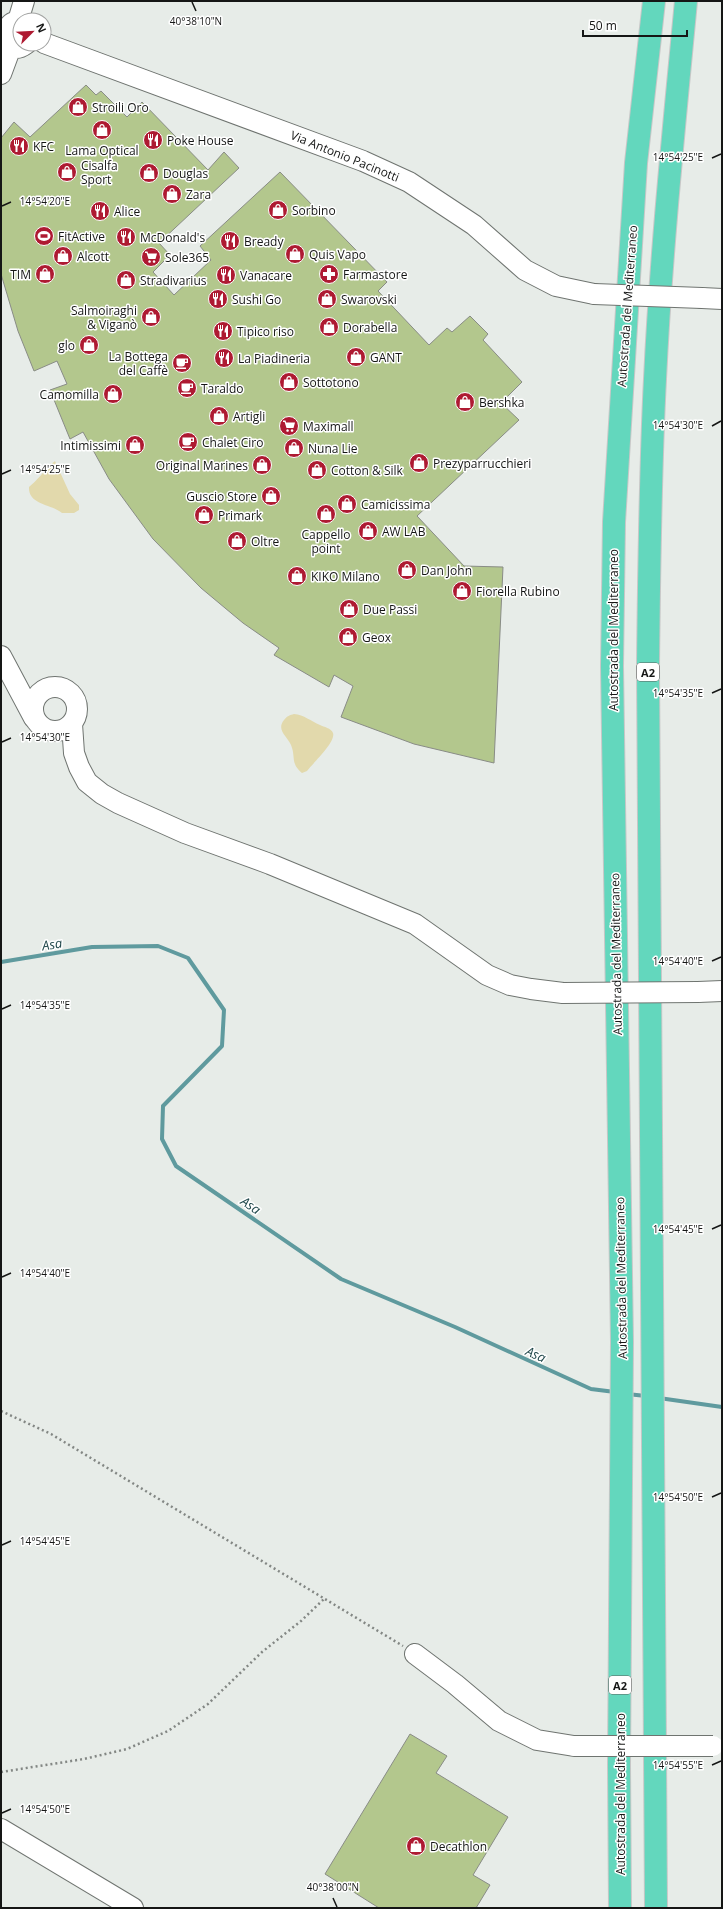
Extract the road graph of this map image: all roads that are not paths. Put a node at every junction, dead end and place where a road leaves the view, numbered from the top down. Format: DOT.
graph roads {
  1 [pos="24,1"];
  2 [pos="654,1"];
  3 [pos="686,1"];
  4 [pos="11,24"];
  5 [pos="12,45"];
  6 [pos="52,46"];
  7 [pos="14,52"];
  8 [pos="1,74"];
  9 [pos="722,299"];
  10 [pos="2,658"];
  11 [pos="47,688"];
  12 [pos="34,718"];
  13 [pos="72,724"];
  14 [pos="722,991"];
  15 [pos="415,1654"];
  16 [pos="717,1747"];
  17 [pos="619,1765"];
  18 [pos="1,1829"];
  19 [pos="133,1908"];
  20 [pos="608,1908"];
  21 [pos="620,1908"];
  22 [pos="656,1908"];
  1 -- 4 [label="street"];
  2 -- 17 [label="highway, Autostrada del Mediterraneo / A2"];
  3 -- 22 [label="highway, A2"];
  4 -- 5 [label="street"];
  6 -- 9 [label="street, Via Antonio Pacinotti, bridge"];
  7 -- 8 [label="street"];
  10 -- 11 [label="street"];
  10 -- 12 [label="street"];
  11 -- 12 [label="street"];
  11 -- 13 [label="street"];
  12 -- 13 [label="street"];
  13 -- 14 [label="street, bridge"];
  15 -- 16 [label="street, bridge"];
  17 -- 20 [label="highway"];
  17 -- 21 [label="highway, Autostrada del Mediterraneo / A2"];
  18 -- 19 [label="street"];
}
